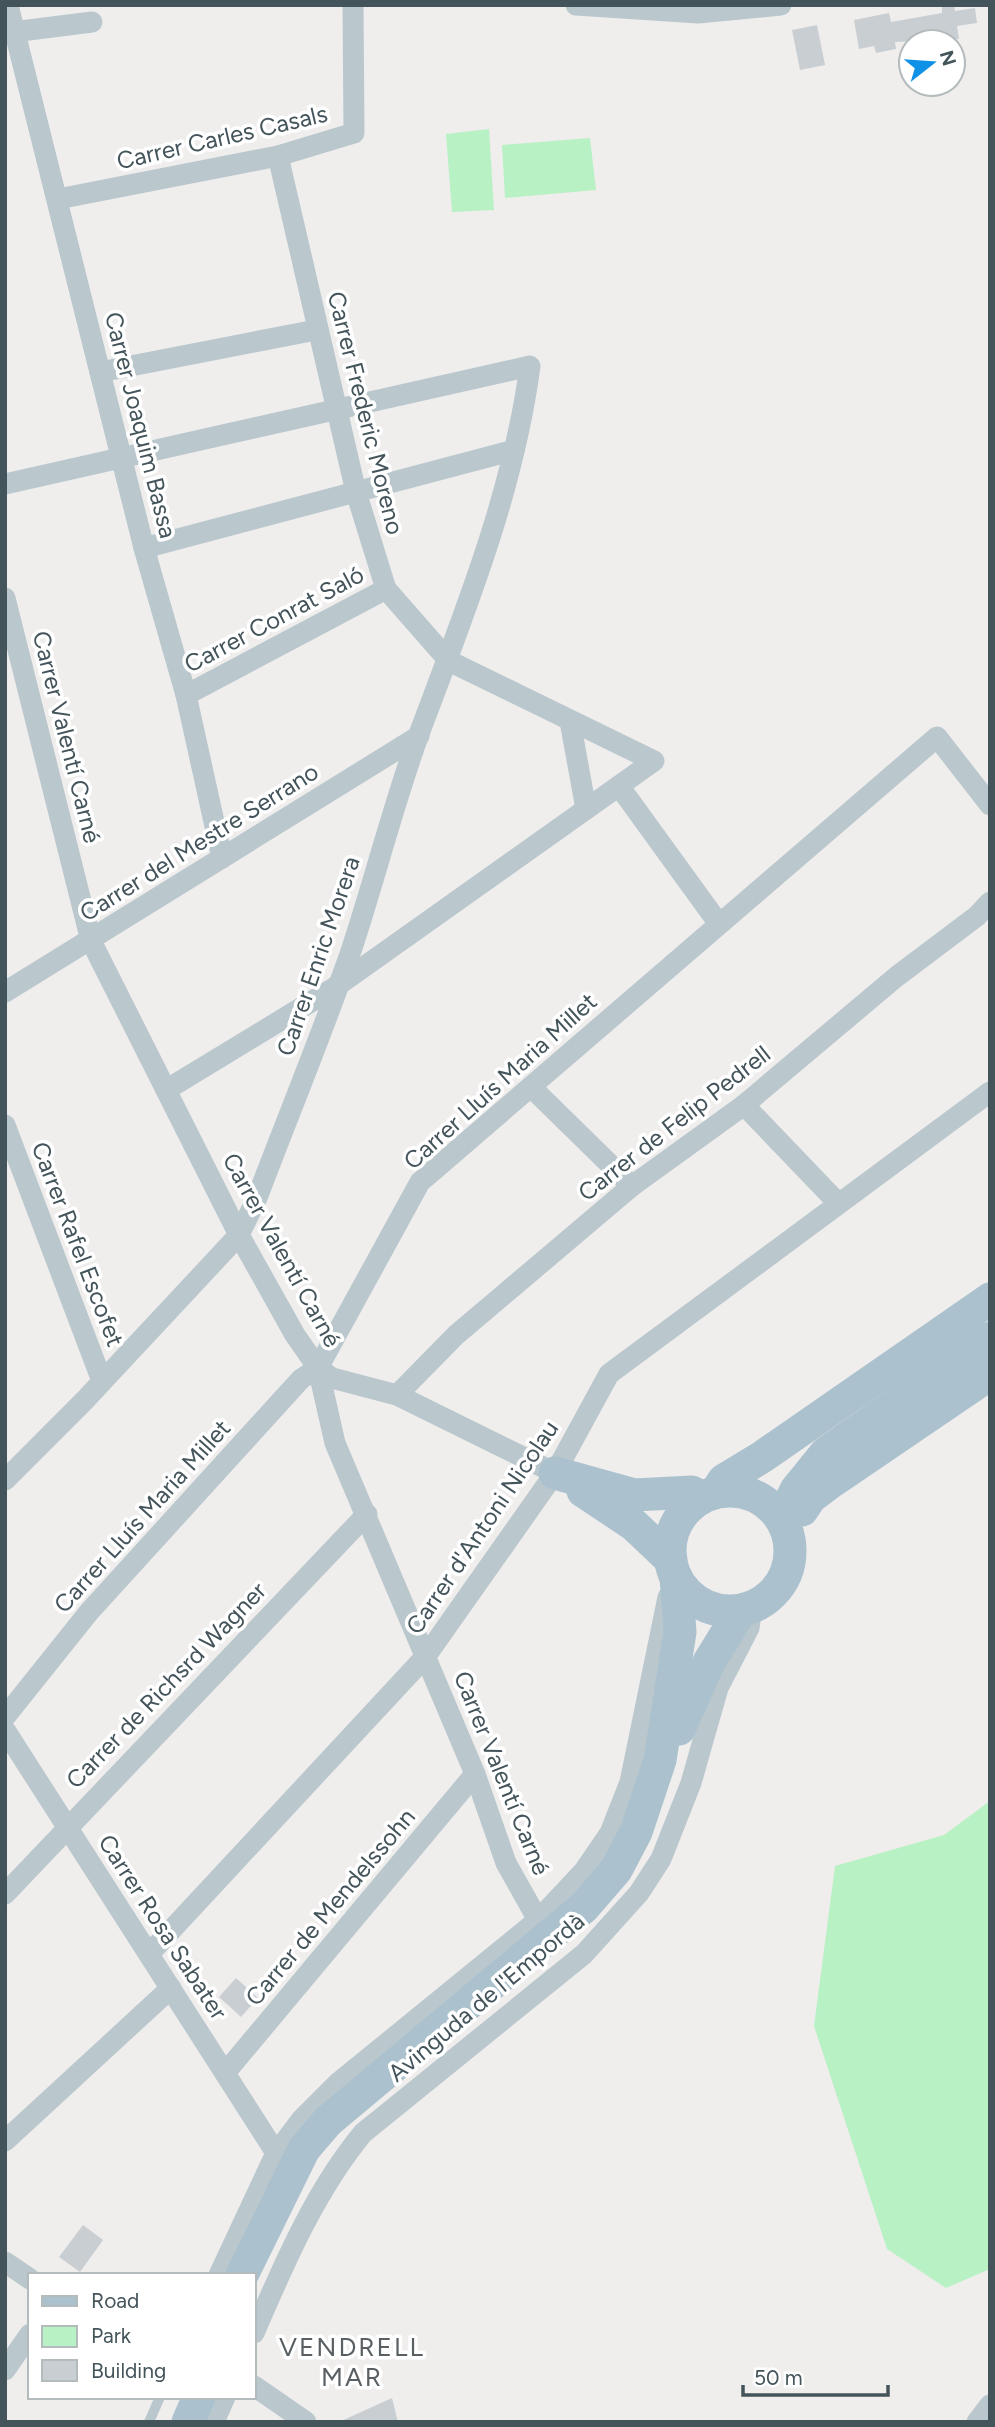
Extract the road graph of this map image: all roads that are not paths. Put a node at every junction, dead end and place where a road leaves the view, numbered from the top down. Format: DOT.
graph roads {
  1 [pos="8,5"];
  2 [pos="353,5"];
  3 [pos="576,5"];
  4 [pos="781,5"];
  5 [pos="699,9"];
  6 [pos="92,22"];
  7 [pos="10,33"];
  8 [pos="278,156"];
  9 [pos="58,199"];
  10 [pos="316,330"];
  11 [pos="100,372"];
  12 [pos="336,409"];
  13 [pos="514,450"];
  14 [pos="121,458"];
  15 [pos="5,484"];
  16 [pos="356,492"];
  17 [pos="144,548"];
  18 [pos="386,589"];
  19 [pos="5,598"];
  20 [pos="449,661"];
  21 [pos="186,695"];
  22 [pos="570,721"];
  23 [pos="419,736"];
  24 [pos="619,786"];
  25 [pos="990,805"];
  26 [pos="586,809"];
  27 [pos="222,858"];
  28 [pos="990,902"];
  29 [pos="719,924"];
  30 [pos="90,941"];
  31 [pos="337,986"];
  32 [pos="5,992"];
  33 [pos="531,1087"];
  34 [pos="166,1090"];
  35 [pos="986,1104"];
  36 [pos="744,1105"];
  37 [pos="5,1125"];
  38 [pos="632,1186"];
  39 [pos="838,1203"];
  40 [pos="239,1235"];
  41 [pos="990,1299"];
  42 [pos="990,1323"];
  43 [pos="990,1338"];
  44 [pos="318,1368"];
  45 [pos="990,1374"];
  46 [pos="103,1381"];
  47 [pos="397,1395"];
  48 [pos="555,1473"];
  49 [pos="5,1480"];
  50 [pos="717,1494"];
  51 [pos="367,1514"];
  52 [pos="786,1529"];
  53 [pos="673,1569"];
  54 [pos="747,1609"];
  55 [pos="426,1656"];
  56 [pos="5,1717"];
  57 [pos="5,1730"];
  58 [pos="475,1774"];
  59 [pos="67,1826"];
  60 [pos="5,1894"];
  61 [pos="538,1920"];
  62 [pos="149,1954"];
  63 [pos="171,1988"];
  64 [pos="225,2073"];
  65 [pos="5,2141"];
  66 [pos="276,2153"];
  67 [pos="5,2262"];
  68 [pos="220,2273"];
  69 [pos="244,2273"];
  70 [pos="28,2278"];
  71 [pos="256,2279"];
  72 [pos="256,2329"];
  73 [pos="28,2337"];
  74 [pos="5,2370"];
  75 [pos="256,2387"];
  76 [pos="159,2399"];
  77 [pos="185,2399"];
  78 [pos="198,2399"];
  79 [pos="224,2399"];
  80 [pos="990,2405"];
  81 [pos="149,2422"];
  82 [pos="175,2422"];
  83 [pos="188,2422"];
  84 [pos="214,2422"];
  85 [pos="306,2422"];
  86 [pos="977,2422"];
  1 -- 7 [label="street, Carrer Joaquim Bassa"];
  2 -- 8 [label="street, Carrer Carles Casals"];
  3 -- 5 [label="street"];
  4 -- 5 [label="street"];
  6 -- 7 [label="street"];
  7 -- 9 [label="street, Carrer Joaquim Bassa"];
  8 -- 9 [label="street, Carrer Carles Casals"];
  8 -- 10 [label="street, Carrer Frederic Moreno"];
  9 -- 11 [label="street, Carrer Joaquim Bassa"];
  10 -- 11 [label="street"];
  10 -- 12 [label="street, Carrer Frederic Moreno"];
  11 -- 14 [label="street, Carrer Joaquim Bassa"];
  12 -- 13 [label="street, Carrer Enric Morera"];
  12 -- 14 [label="street"];
  12 -- 16 [label="street, Carrer Frederic Moreno"];
  13 -- 16 [label="street"];
  13 -- 20 [label="street, Carrer Enric Morera"];
  14 -- 15 [label="street"];
  14 -- 17 [label="street, Carrer Joaquim Bassa"];
  16 -- 17 [label="street"];
  16 -- 18 [label="street, Carrer Frederic Moreno"];
  17 -- 21 [label="street, Carrer Joaquim Bassa"];
  18 -- 20 [label="street, Carrer Frederic Moreno"];
  18 -- 21 [label="street, Carrer Conrat Saló"];
  19 -- 30 [label="street, Carrer Valentí Carné"];
  20 -- 22 [label="street"];
  20 -- 23 [label="street, Carrer Enric Morera"];
  21 -- 27 [label="street, Carrer Joaquim Bassa"];
  22 -- 24 [label="street"];
  22 -- 26 [label="street"];
  23 -- 27 [label="street, Carrer del Mestre Serrano"];
  23 -- 31 [label="street, Carrer Enric Morera"];
  24 -- 26 [label="street"];
  24 -- 29 [label="street"];
  25 -- 29 [label="street, Carrer Lluís Maria Millet"];
  26 -- 31 [label="street"];
  27 -- 30 [label="street, Carrer del Mestre Serrano"];
  28 -- 36 [label="street, Carrer de Felip Pedrell"];
  29 -- 33 [label="street, Carrer Lluís Maria Millet"];
  30 -- 32 [label="street, Carrer del Mestre Serrano"];
  30 -- 34 [label="street, Carrer Valentí Carné"];
  31 -- 34 [label="street"];
  31 -- 40 [label="street, Carrer Enric Morera"];
  33 -- 38 [label="street"];
  33 -- 44 [label="street, Carrer Lluís Maria Millet"];
  34 -- 40 [label="street, Carrer Valentí Carné"];
  35 -- 39 [label="street, Carrer d'Antoni Nicolau"];
  36 -- 38 [label="street, Carrer de Felip Pedrell"];
  36 -- 39 [label="street"];
  37 -- 46 [label="street, Carrer Rafel Escofet"];
  38 -- 47 [label="street, Carrer de Felip Pedrell"];
  39 -- 48 [label="street, Carrer d'Antoni Nicolau"];
  40 -- 44 [label="street, Carrer Valentí Carné"];
  40 -- 46 [label="street, Carrer Enric Morera"];
  41 -- 50 [label="main road"];
  42 -- 50 [label="main road"];
  43 -- 52 [label="main road"];
  44 -- 47 [label="street"];
  44 -- 51 [label="street, Carrer Valentí Carné"];
  44 -- 56 [label="street, Carrer Lluís Maria Millet"];
  45 -- 52 [label="main road"];
  46 -- 49 [label="street, Carrer Enric Morera"];
  47 -- 48 [label="street"];
  48 -- 50 [label="main road"];
  48 -- 53 [label="main road"];
  48 -- 55 [label="street, Carrer d'Antoni Nicolau"];
  50 -- 52 [label="main road"];
  50 -- 53 [label="main road"];
  51 -- 55 [label="street, Carrer Valentí Carné"];
  51 -- 59 [label="street, Carrer de Richsrd Wagner"];
  52 -- 54 [label="main road"];
  53 -- 54 [label="main road"];
  53 -- 61 [label="street, Avinguda de l'Empordà"];
  53 -- 69 [label="main road"];
  54 -- 71 [label="main road"];
  54 -- 72 [label="street, Avinguda de l'Empordà"];
  55 -- 58 [label="street, Carrer Valentí Carné"];
  55 -- 62 [label="street, Carrer d'Antoni Nicolau"];
  57 -- 59 [label="street, Carrer Rosa Sabater"];
  58 -- 61 [label="street, Carrer Valentí Carné"];
  58 -- 64 [label="street, Carrer de Mendelssohn"];
  59 -- 60 [label="street, Carrer de Richsrd Wagner"];
  59 -- 62 [label="street, Carrer Rosa Sabater"];
  61 -- 66 [label="street, Avinguda de l'Empordà"];
  62 -- 63 [label="street, Carrer Rosa Sabater"];
  63 -- 64 [label="street, Carrer Rosa Sabater"];
  63 -- 65 [label="street"];
  64 -- 66 [label="street, Carrer Rosa Sabater"];
  66 -- 68 [label="street, Avinguda de l'Empordà"];
  67 -- 70 [label="street"];
  73 -- 74 [label="street"];
  75 -- 85 [label="street"];
  76 -- 81 [label="lane"];
  77 -- 82 [label="main road"];
  78 -- 83 [label="main road"];
  79 -- 84 [label="street"];
  80 -- 86 [label="street"];
}
